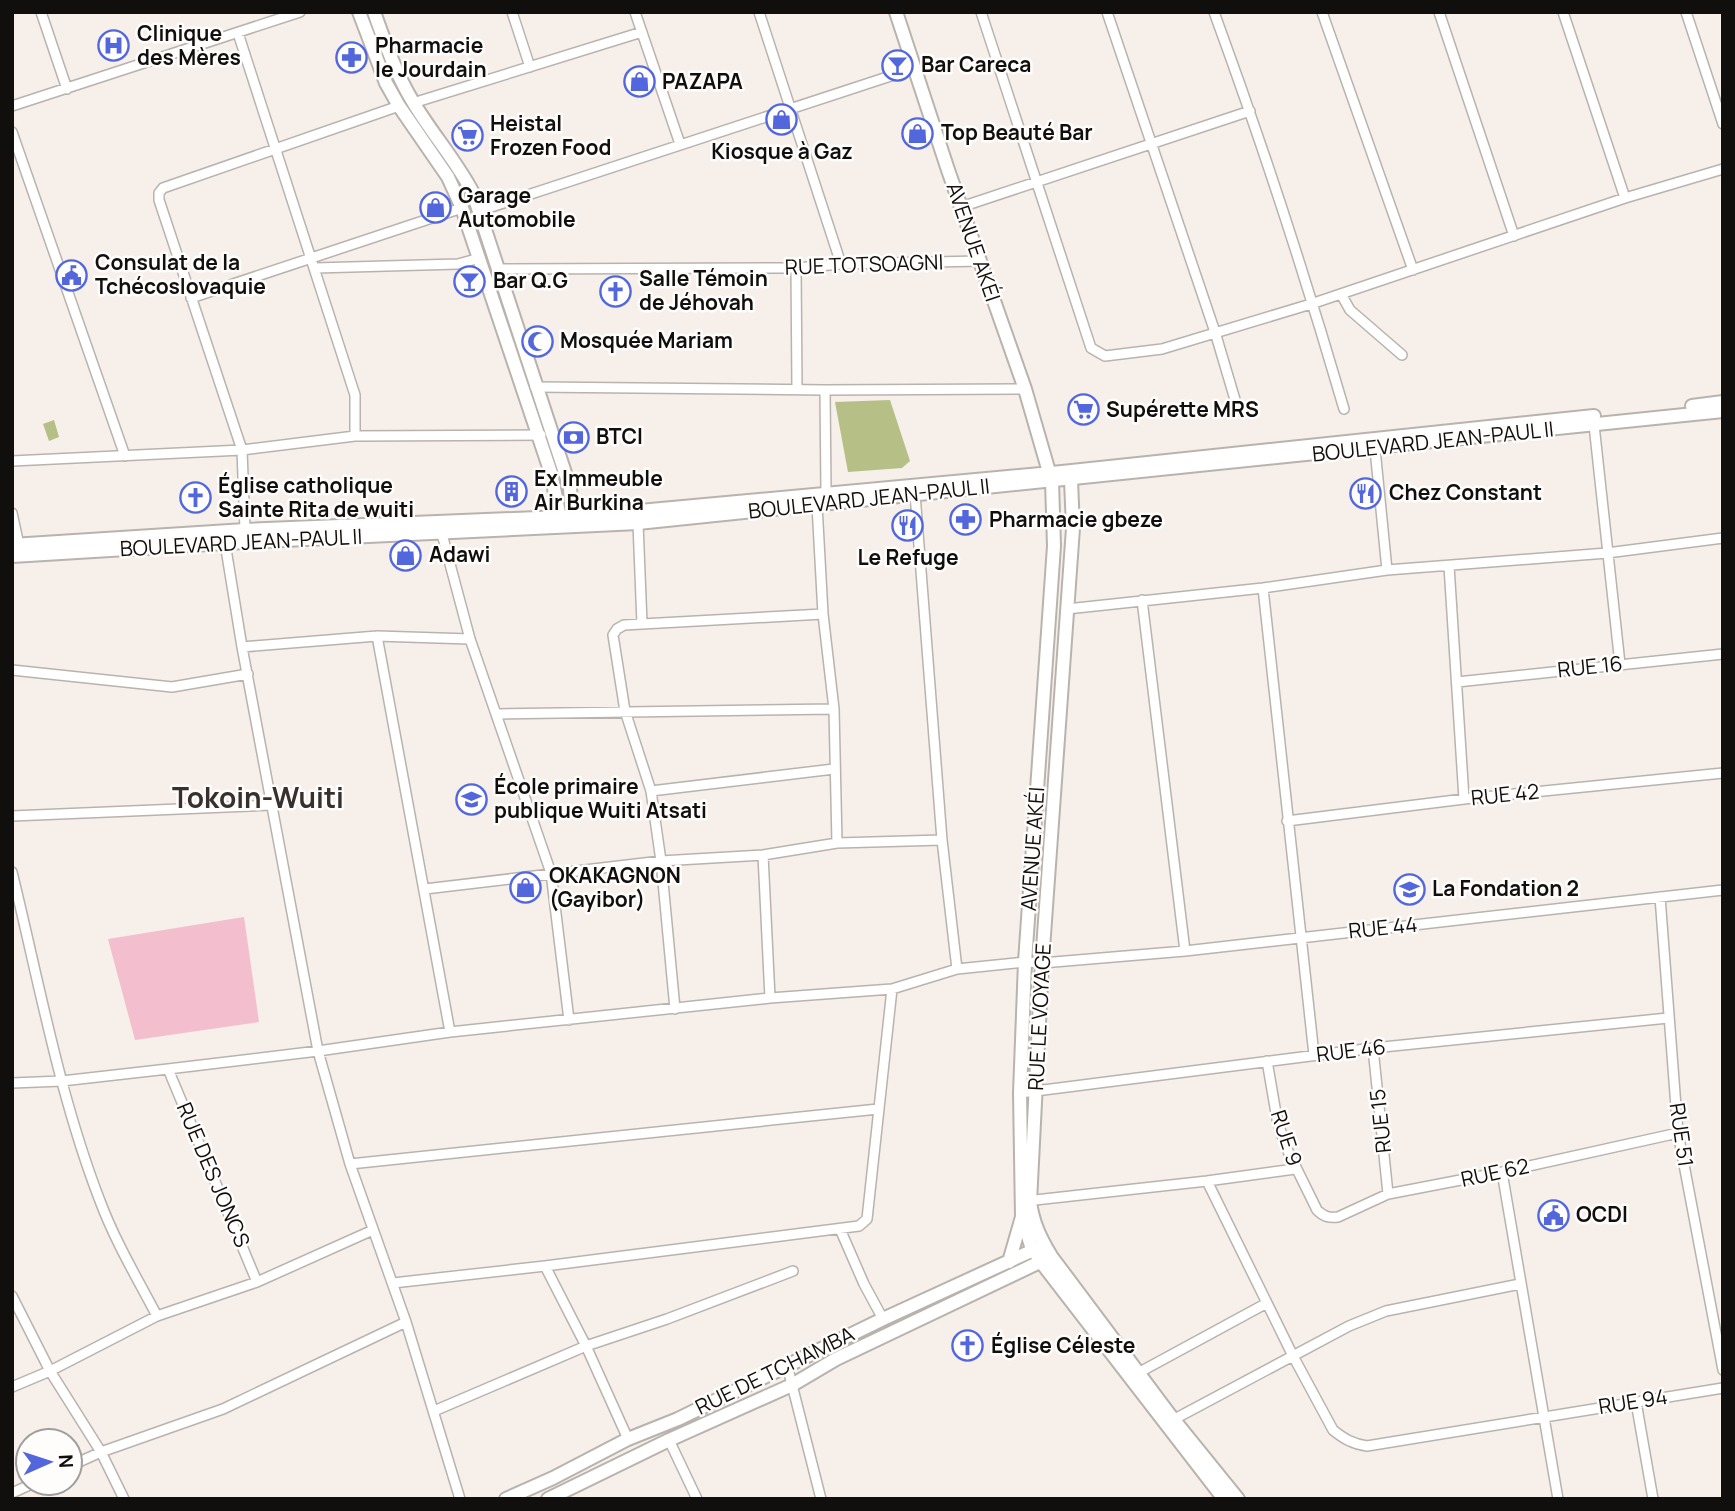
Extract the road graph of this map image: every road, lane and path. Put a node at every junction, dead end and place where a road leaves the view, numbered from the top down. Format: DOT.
graph roads {
  1 [pos="41,12"];
  2 [pos="300,12"];
  3 [pos="359,12"];
  4 [pos="374,12"];
  5 [pos="512,12"];
  6 [pos="635,12"];
  7 [pos="759,12"];
  8 [pos="896,12"];
  9 [pos="981,12"];
  10 [pos="1108,12"];
  11 [pos="1214,12"];
  12 [pos="1322,12"];
  13 [pos="1439,12"];
  14 [pos="1563,12"];
  15 [pos="1687,13"];
  16 [pos="642,32"];
  17 [pos="238,33"];
  18 [pos="530,67"];
  19 [pos="915,68"];
  20 [pos="67,89"];
  21 [pos="413,103"];
  22 [pos="398,106"];
  23 [pos="12,107"];
  24 [pos="790,108"];
  25 [pos="1250,111"];
  26 [pos="1723,124"];
  27 [pos="12,132"];
  28 [pos="1151,143"];
  29 [pos="680,144"];
  30 [pos="276,149"];
  31 [pos="1723,169"];
  32 [pos="1037,181"];
  33 [pos="1625,198"];
  34 [pos="961,206"];
  35 [pos="461,208"];
  36 [pos="480,211"];
  37 [pos="1514,236"];
  38 [pos="312,258"];
  39 [pos="480,258"];
  40 [pos="980,261"];
  41 [pos="841,264"];
  42 [pos="315,268"];
  43 [pos="796,268"];
  44 [pos="497,269"];
  45 [pos="1413,270"];
  46 [pos="1341,294"];
  47 [pos="191,298"];
  48 [pos="1313,303"];
  49 [pos="1215,332"];
  50 [pos="1402,355"];
  51 [pos="535,387"];
  52 [pos="797,389"];
  53 [pos="1025,389"];
  54 [pos="825,390"];
  55 [pos="1723,402"];
  56 [pos="1236,403"];
  57 [pos="1344,409"];
  58 [pos="1723,411"];
  59 [pos="1594,425"];
  60 [pos="538,435"];
  61 [pos="552,435"];
  62 [pos="355,436"];
  63 [pos="1375,449"];
  64 [pos="242,450"];
  65 [pos="125,456"];
  66 [pos="12,461"];
  67 [pos="1056,475"];
  68 [pos="556,488"];
  69 [pos="826,493"];
  70 [pos="915,494"];
  71 [pos="817,505"];
  72 [pos="12,513"];
  73 [pos="547,518"];
  74 [pos="573,521"];
  75 [pos="638,523"];
  76 [pos="245,530"];
  77 [pos="442,534"];
  78 [pos="1723,538"];
  79 [pos="225,543"];
  80 [pos="14,548"];
  81 [pos="1607,553"];
  82 [pos="1449,566"];
  83 [pos="1387,570"];
  84 [pos="1263,588"];
  85 [pos="1142,600"];
  86 [pos="1067,609"];
  87 [pos="823,614"];
  88 [pos="642,624"];
  89 [pos="377,636"];
  90 [pos="470,639"];
  91 [pos="242,647"];
  92 [pos="1723,654"];
  93 [pos="1620,664"];
  94 [pos="12,670"];
  95 [pos="248,674"];
  96 [pos="1457,682"];
  97 [pos="834,709"];
  98 [pos="625,711"];
  99 [pos="498,714"];
  100 [pos="834,769"];
  101 [pos="1723,773"];
  102 [pos="651,791"];
  103 [pos="1464,799"];
  104 [pos="271,804"];
  105 [pos="12,816"];
  106 [pos="1287,821"];
  107 [pos="942,840"];
  108 [pos="837,843"];
  109 [pos="763,855"];
  110 [pos="661,861"];
  111 [pos="12,872"];
  112 [pos="551,873"];
  113 [pos="425,889"];
  114 [pos="1723,890"];
  115 [pos="1660,897"];
  116 [pos="1302,937"];
  117 [pos="1185,951"];
  118 [pos="1026,962"];
  119 [pos="1042,963"];
  120 [pos="957,969"];
  121 [pos="892,989"];
  122 [pos="770,999"];
  123 [pos="675,1009"];
  124 [pos="1668,1018"];
  125 [pos="569,1020"];
  126 [pos="450,1032"];
  127 [pos="1373,1048"];
  128 [pos="318,1051"];
  129 [pos="1314,1055"];
  130 [pos="1268,1061"];
  131 [pos="168,1069"];
  132 [pos="62,1080"];
  133 [pos="12,1083"];
  134 [pos="1035,1092"];
  135 [pos="1020,1093"];
  136 [pos="878,1109"];
  137 [pos="1678,1133"];
  138 [pos="350,1164"];
  139 [pos="1295,1168"];
  140 [pos="1502,1172"];
  141 [pos="1207,1181"];
  142 [pos="1388,1194"];
  143 [pos="1026,1201"];
  144 [pos="1317,1210"];
  145 [pos="1022,1217"];
  146 [pos="840,1229"];
  147 [pos="373,1230"];
  148 [pos="1042,1253"];
  149 [pos="1009,1262"];
  150 [pos="545,1266"];
  151 [pos="793,1271"];
  152 [pos="257,1282"];
  153 [pos="393,1283"];
  154 [pos="1520,1284"];
  155 [pos="12,1296"];
  156 [pos="1267,1303"];
  157 [pos="157,1316"];
  158 [pos="883,1319"];
  159 [pos="406,1322"];
  160 [pos="586,1346"];
  161 [pos="1293,1356"];
  162 [pos="787,1365"];
  163 [pos="1723,1370"];
  164 [pos="50,1371"];
  165 [pos="1138,1373"];
  166 [pos="792,1385"];
  167 [pos="12,1387"];
  168 [pos="1723,1388"];
  169 [pos="1636,1402"];
  170 [pos="434,1412"];
  171 [pos="1544,1417"];
  172 [pos="1169,1422"];
  173 [pos="628,1440"];
  174 [pos="669,1440"];
  175 [pos="101,1452"];
  176 [pos="84,1460"];
  177 [pos="554,1478"];
  178 [pos="555,1497"];
  179 [pos="1232,1498"];
  180 [pos="124,1499"];
  181 [pos="460,1499"];
  182 [pos="506,1499"];
  183 [pos="698,1499"];
  184 [pos="821,1499"];
  185 [pos="1558,1499"];
  186 [pos="1653,1499"];
  1 -- 20 [label="street"];
  2 -- 17 [label="street"];
  3 -- 22 [label="main road"];
  4 -- 21 [label="main road"];
  5 -- 18 [label="street"];
  6 -- 16 [label="street"];
  7 -- 24 [label="street"];
  8 -- 19 [label="main road, AVENUE AKÉI"];
  9 -- 32 [label="street"];
  10 -- 28 [label="street"];
  11 -- 25 [label="street"];
  12 -- 45 [label="street"];
  13 -- 37 [label="street"];
  14 -- 33 [label="street"];
  15 -- 26 [label="street"];
  16 -- 18 [label="street"];
  16 -- 29 [label="street"];
  17 -- 20 [label="street"];
  17 -- 30 [label="street"];
  18 -- 21 [label="street"];
  19 -- 24 [label="street"];
  19 -- 34 [label="main road, AVENUE AKÉI"];
  20 -- 23 [label="street"];
  21 -- 36 [label="main road"];
  22 -- 30 [label="street"];
  22 -- 35 [label="main road"];
  24 -- 29 [label="street"];
  24 -- 41 [label="street"];
  25 -- 28 [label="street"];
  25 -- 48 [label="street"];
  27 -- 65 [label="street"];
  28 -- 32 [label="street"];
  28 -- 49 [label="street"];
  29 -- 36 [label="street"];
  30 -- 38 [label="street"];
  30 -- 47 [label="street"];
  31 -- 33 [label="street"];
  32 -- 34 [label="street"];
  32 -- 49 [label="street"];
  33 -- 37 [label="street"];
  34 -- 40 [label="main road, AVENUE AKÉI"];
  35 -- 38 [label="street"];
  35 -- 39 [label="main road"];
  36 -- 44 [label="main road"];
  37 -- 45 [label="street"];
  38 -- 42 [label="street"];
  38 -- 47 [label="street"];
  39 -- 42 [label="street"];
  39 -- 60 [label="main road"];
  40 -- 41 [label="street, RUE TOTSOAGNI"];
  40 -- 53 [label="main road, AVENUE AKÉI"];
  41 -- 43 [label="street, RUE TOTSOAGNI"];
  42 -- 62 [label="street"];
  43 -- 44 [label="street, RUE TOTSOAGNI"];
  43 -- 52 [label="street"];
  44 -- 51 [label="main road"];
  45 -- 46 [label="street"];
  46 -- 48 [label="street"];
  46 -- 50 [label="street"];
  47 -- 64 [label="street"];
  48 -- 49 [label="street"];
  48 -- 57 [label="street"];
  49 -- 56 [label="street"];
  51 -- 52 [label="street"];
  51 -- 61 [label="main road"];
  52 -- 54 [label="street"];
  53 -- 54 [label="street"];
  53 -- 67 [label="main road, AVENUE AKÉI"];
  54 -- 69 [label="street"];
  55 -- 67 [label="main road, BOULEVARD JEAN-PAUL II"];
  58 -- 59 [label="main road, BOULEVARD JEAN-PAUL II"];
  59 -- 63 [label="main road, BOULEVARD JEAN-PAUL II"];
  59 -- 81 [label="street"];
  60 -- 61 [label="street"];
  60 -- 62 [label="street"];
  60 -- 68 [label="main road"];
  61 -- 74 [label="main road"];
  62 -- 64 [label="street"];
  63 -- 67 [label="main road, BOULEVARD JEAN-PAUL II"];
  63 -- 83 [label="street"];
  64 -- 65 [label="street"];
  64 -- 76 [label="street"];
  65 -- 66 [label="street"];
  67 -- 69 [label="main road, BOULEVARD JEAN-PAUL II"];
  67 -- 70 [label="main road, BOULEVARD JEAN-PAUL II"];
  67 -- 86 [label="main road, RUE LE VOYAGE"];
  67 -- 118 [label="main road, AVENUE AKÉI"];
  68 -- 73 [label="main road"];
  68 -- 74 [label="main road"];
  69 -- 74 [label="main road, BOULEVARD JEAN-PAUL II"];
  70 -- 71 [label="main road, BOULEVARD JEAN-PAUL II"];
  70 -- 107 [label="street"];
  71 -- 75 [label="main road, BOULEVARD JEAN-PAUL II"];
  71 -- 87 [label="street"];
  72 -- 80 [label="street"];
  73 -- 74 [label="main road, BOULEVARD JEAN-PAUL II"];
  73 -- 76 [label="main road, BOULEVARD JEAN-PAUL II"];
  74 -- 75 [label="main road, BOULEVARD JEAN-PAUL II"];
  74 -- 77 [label="main road, BOULEVARD JEAN-PAUL II"];
  75 -- 88 [label="street"];
  76 -- 80 [label="main road, BOULEVARD JEAN-PAUL II"];
  77 -- 79 [label="main road, BOULEVARD JEAN-PAUL II"];
  77 -- 90 [label="street"];
  78 -- 81 [label="street"];
  79 -- 80 [label="main road, BOULEVARD JEAN-PAUL II"];
  79 -- 91 [label="street"];
  81 -- 82 [label="street"];
  81 -- 93 [label="street"];
  82 -- 83 [label="street"];
  82 -- 96 [label="street"];
  83 -- 84 [label="street"];
  84 -- 85 [label="street"];
  84 -- 106 [label="street"];
  85 -- 86 [label="street"];
  85 -- 117 [label="street"];
  86 -- 119 [label="main road, RUE LE VOYAGE"];
  87 -- 88 [label="street"];
  87 -- 97 [label="street"];
  88 -- 98 [label="street"];
  89 -- 90 [label="street"];
  89 -- 91 [label="street"];
  89 -- 113 [label="street"];
  90 -- 99 [label="street"];
  91 -- 95 [label="street"];
  92 -- 93 [label="street, RUE 16"];
  93 -- 96 [label="street, RUE 16"];
  94 -- 95 [label="street"];
  95 -- 104 [label="street"];
  96 -- 103 [label="street"];
  97 -- 98 [label="street"];
  97 -- 100 [label="street"];
  98 -- 99 [label="street"];
  98 -- 102 [label="street"];
  99 -- 112 [label="street"];
  100 -- 102 [label="street"];
  100 -- 108 [label="street"];
  101 -- 103 [label="street, RUE 42"];
  102 -- 110 [label="street"];
  103 -- 106 [label="street, RUE 42"];
  104 -- 105 [label="street"];
  104 -- 128 [label="street"];
  106 -- 116 [label="street"];
  107 -- 108 [label="street"];
  107 -- 120 [label="street"];
  108 -- 109 [label="street"];
  109 -- 110 [label="street"];
  109 -- 122 [label="street"];
  110 -- 112 [label="street"];
  110 -- 123 [label="street"];
  111 -- 132 [label="street"];
  112 -- 113 [label="street"];
  112 -- 125 [label="street"];
  113 -- 126 [label="street"];
  114 -- 115 [label="street, RUE 44"];
  115 -- 116 [label="street, RUE 44"];
  115 -- 124 [label="street, RUE 51"];
  116 -- 117 [label="street, RUE 44"];
  116 -- 129 [label="street"];
  117 -- 119 [label="street, RUE 44"];
  118 -- 119 [label="street, RUE 44"];
  118 -- 120 [label="street, RUE 44"];
  118 -- 135 [label="main road, AVENUE AKÉI"];
  119 -- 134 [label="main road, RUE LE VOYAGE"];
  120 -- 121 [label="street, RUE 44"];
  121 -- 122 [label="street, RUE 44"];
  121 -- 136 [label="street"];
  122 -- 123 [label="street, RUE 44"];
  123 -- 125 [label="street, RUE 44"];
  124 -- 127 [label="street, RUE 46"];
  124 -- 137 [label="street, RUE 51"];
  125 -- 126 [label="street, RUE 44"];
  126 -- 128 [label="street, RUE 44"];
  127 -- 129 [label="street, RUE 46"];
  127 -- 142 [label="street, RUE 15"];
  128 -- 131 [label="street, RUE 44"];
  128 -- 138 [label="street"];
  129 -- 130 [label="street, RUE 46"];
  130 -- 134 [label="street, RUE 46"];
  130 -- 139 [label="street, RUE 9"];
  131 -- 132 [label="street, RUE 44"];
  131 -- 152 [label="street, RUE DES JONCS"];
  132 -- 133 [label="street, RUE 44"];
  132 -- 157 [label="street"];
  134 -- 135 [label="street, RUE 46"];
  134 -- 143 [label="main road, RUE LE VOYAGE"];
  135 -- 143 [label="main road, AVENUE AKÉI"];
  136 -- 138 [label="street"];
  136 -- 146 [label="street"];
  137 -- 140 [label="street, RUE 62"];
  137 -- 163 [label="street, RUE 51"];
  138 -- 147 [label="street"];
  139 -- 141 [label="street"];
  139 -- 144 [label="street, RUE 9"];
  140 -- 142 [label="street, RUE 62"];
  140 -- 154 [label="street"];
  141 -- 143 [label="street"];
  141 -- 156 [label="street, RUE 94"];
  142 -- 144 [label="street, RUE 62"];
  143 -- 145 [label="main road, AVENUE AKÉI"];
  143 -- 148 [label="main road, RUE LE VOYAGE"];
  145 -- 148 [label="main road, AVENUE AKÉI"];
  145 -- 149 [label="main road"];
  146 -- 150 [label="street"];
  146 -- 158 [label="street"];
  147 -- 152 [label="street"];
  147 -- 153 [label="street"];
  148 -- 149 [label="main road, RUE DE TCHAMBA"];
  148 -- 165 [label="main road, RUE LE VOYAGE"];
  148 -- 166 [label="main road, RUE DE TCHAMBA"];
  148 -- 172 [label="main road, AVENUE AKÉI"];
  149 -- 158 [label="main road, RUE DE TCHAMBA"];
  150 -- 153 [label="street"];
  150 -- 160 [label="street"];
  151 -- 160 [label="street"];
  152 -- 157 [label="street"];
  153 -- 159 [label="street"];
  154 -- 161 [label="street"];
  154 -- 171 [label="street"];
  155 -- 164 [label="street"];
  156 -- 161 [label="street, RUE 94"];
  156 -- 165 [label="street"];
  157 -- 164 [label="street"];
  158 -- 162 [label="main road, RUE DE TCHAMBA"];
  159 -- 170 [label="street"];
  159 -- 175 [label="street"];
  160 -- 170 [label="street"];
  160 -- 173 [label="street"];
  161 -- 171 [label="street, RUE 94"];
  161 -- 172 [label="street"];
  162 -- 166 [label="street"];
  162 -- 173 [label="main road, RUE DE TCHAMBA"];
  164 -- 167 [label="street"];
  164 -- 175 [label="street"];
  165 -- 172 [label="main road, RUE LE VOYAGE"];
  166 -- 174 [label="main road, RUE DE TCHAMBA"];
  166 -- 184 [label="street"];
  168 -- 169 [label="street, RUE 94"];
  169 -- 171 [label="street, RUE 94"];
  169 -- 186 [label="street"];
  170 -- 181 [label="street"];
  171 -- 185 [label="street"];
  172 -- 179 [label="main road, RUE LE VOYAGE"];
  173 -- 177 [label="main road, RUE DE TCHAMBA"];
  174 -- 178 [label="main road, RUE DE TCHAMBA"];
  174 -- 183 [label="street"];
  175 -- 176 [label="street"];
  175 -- 180 [label="street"];
  177 -- 178 [label="street"];
  177 -- 182 [label="main road, RUE DE TCHAMBA"];
}
